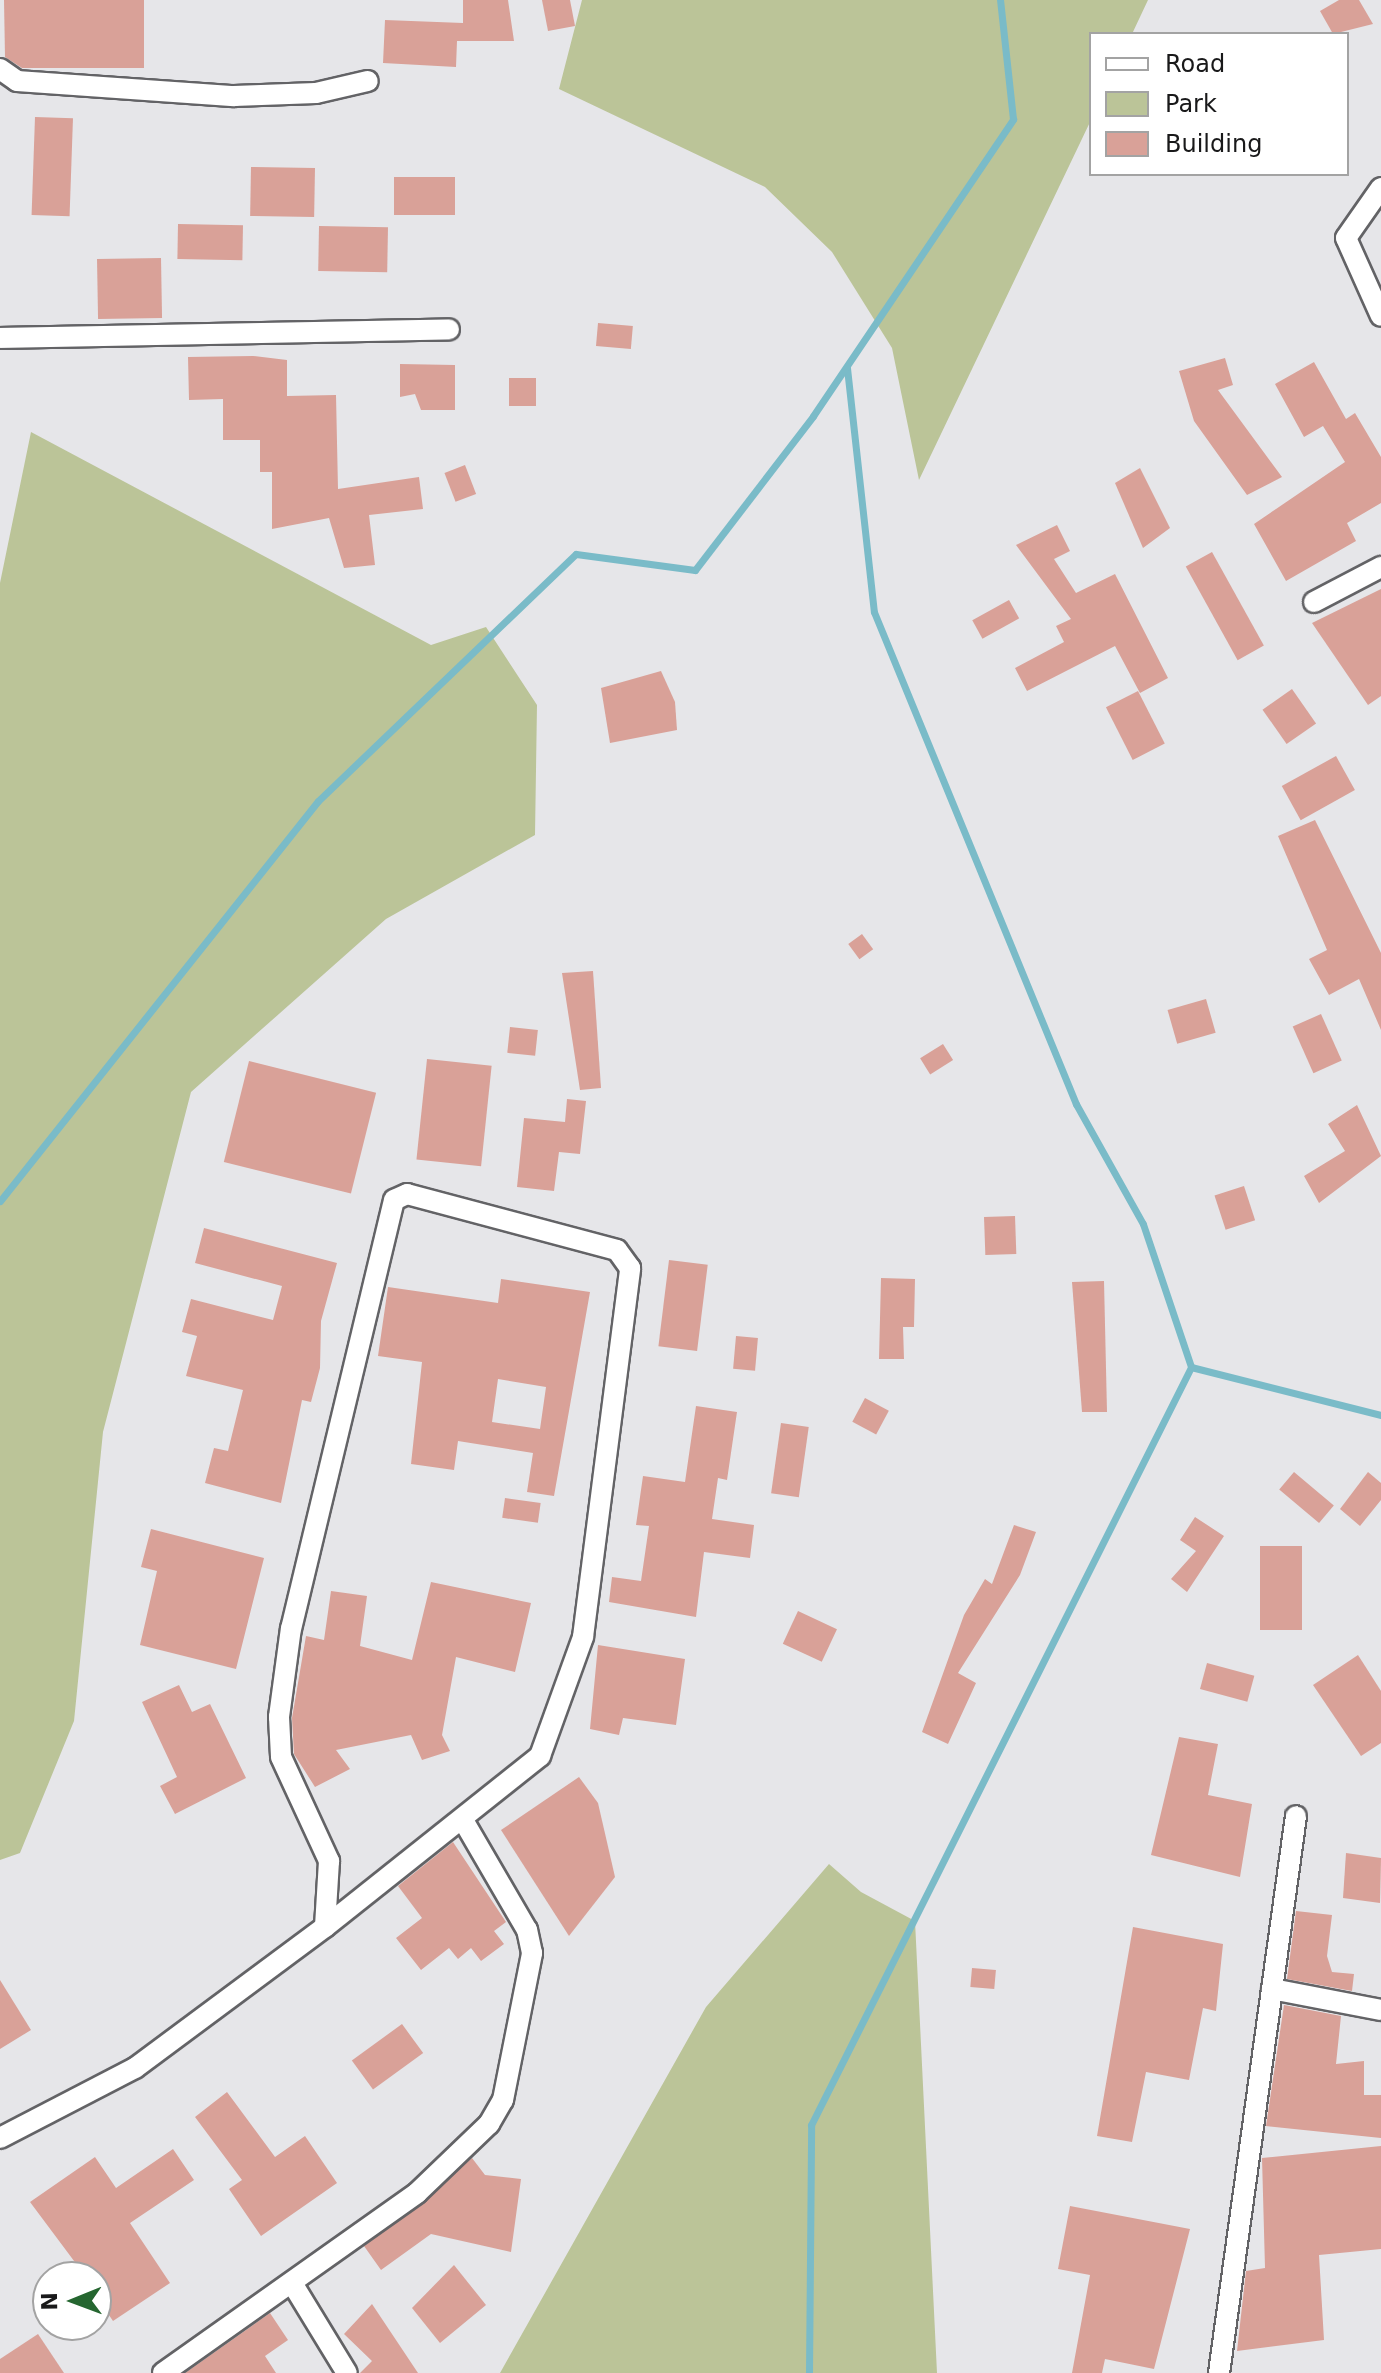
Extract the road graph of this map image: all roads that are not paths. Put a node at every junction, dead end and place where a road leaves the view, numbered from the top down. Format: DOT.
graph roads {
  1 [pos="0,69"];
  2 [pos="368,81"];
  3 [pos="1381,188"];
  4 [pos="1381,316"];
  5 [pos="449,329"];
  6 [pos="0,338"];
  7 [pos="1381,567"];
  8 [pos="1314,602"];
  9 [pos="1296,1816"];
  10 [pos="463,1820"];
  11 [pos="325,1927"];
  12 [pos="1272,1989"];
  13 [pos="1381,2010"];
  14 [pos="0,2138"];
  15 [pos="292,2283"];
  16 [pos="163,2373"];
  17 [pos="347,2373"];
  18 [pos="1219,2373"];
  1 -- 2 [label="street"];
  3 -- 4 [label="street"];
  5 -- 6 [label="street"];
  7 -- 8 [label="street"];
  9 -- 12 [label="street"];
  10 -- 11 [label="street"];
  10 -- 11 [label="street"];
  10 -- 15 [label="street"];
  11 -- 14 [label="street"];
  12 -- 13 [label="street"];
  12 -- 18 [label="street"];
  15 -- 16 [label="street"];
  15 -- 17 [label="street"];
}
